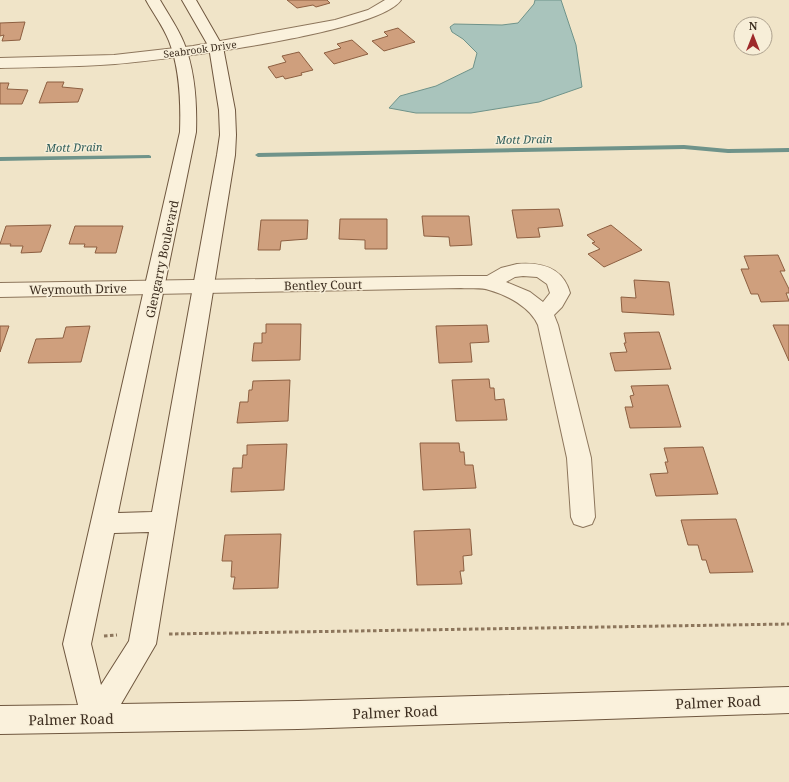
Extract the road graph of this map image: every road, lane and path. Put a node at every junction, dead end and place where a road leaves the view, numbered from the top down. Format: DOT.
graph roads {
  1 [pos="153,0"];
  2 [pos="189,0"];
  3 [pos="394,0"];
  4 [pos="216,47"];
  5 [pos="180,52"];
  6 [pos="0,63"];
  7 [pos="491,283"];
  8 [pos="203,287"];
  9 [pos="156,288"];
  10 [pos="0,290"];
  11 [pos="543,313"];
  12 [pos="583,517"];
  13 [pos="163,522"];
  14 [pos="104,523"];
  15 [pos="789,624"];
  16 [pos="163,634"];
  17 [pos="789,700"];
  18 [pos="96,719"];
  19 [pos="0,720"];
  1 -- 5 [label="street, Glengarry Boulevard"];
  2 -- 4 [label="street"];
  3 -- 4 [label="street, Seabrook Drive"];
  4 -- 5 [label="street, Seabrook Drive"];
  4 -- 8 [label="street"];
  5 -- 6 [label="street, Seabrook Drive"];
  5 -- 9 [label="street, Glengarry Boulevard"];
  7 -- 8 [label="street, Bentley Court"];
  7 -- 11 [label="street, Bentley Court"];
  7 -- 11 [label="street"];
  8 -- 9 [label="street, Bentley Court"];
  8 -- 13 [label="street"];
  9 -- 10 [label="street, Weymouth Drive"];
  9 -- 14 [label="street, Glengarry Boulevard"];
  11 -- 12 [label="street"];
  13 -- 14 [label="street"];
  13 -- 18 [label="street"];
  14 -- 18 [label="street, Glengarry Boulevard"];
  15 -- 16 [label="path"];
  17 -- 18 [label="street, Palmer Road"];
  18 -- 19 [label="street, Palmer Road"];
}
